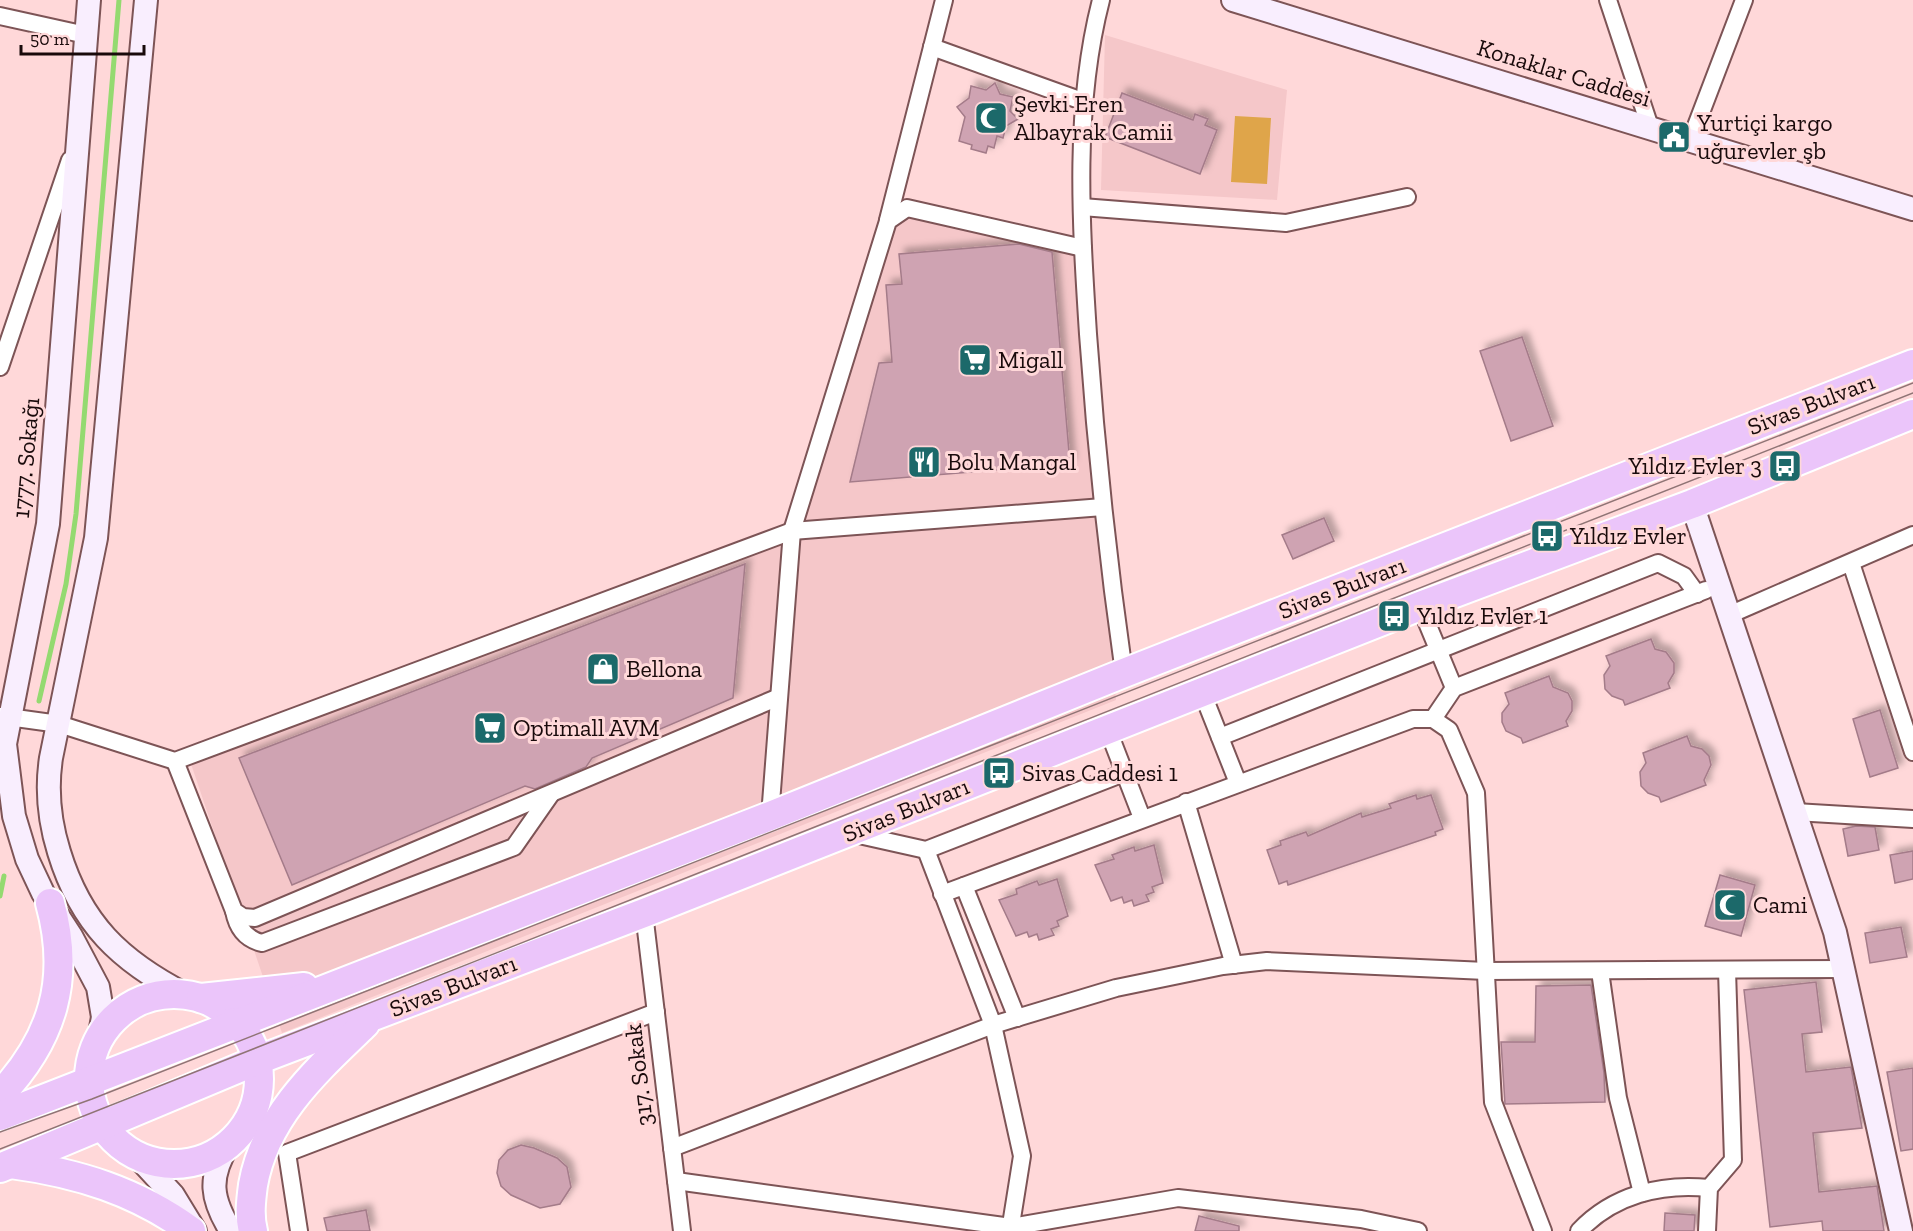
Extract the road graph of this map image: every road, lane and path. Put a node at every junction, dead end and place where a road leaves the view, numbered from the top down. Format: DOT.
graph roads {
  1 [pos="89,0"];
  2 [pos="146,0"];
  3 [pos="944,0"];
  4 [pos="1101,0"];
  5 [pos="1233,0"];
  6 [pos="1608,0"];
  7 [pos="1744,0"];
  8 [pos="0,16"];
  9 [pos="86,35"];
  10 [pos="932,47"];
  11 [pos="1085,102"];
  12 [pos="1650,127"];
  13 [pos="78,139"];
  14 [pos="1691,139"];
  15 [pos="1407,197"];
  16 [pos="1082,207"];
  17 [pos="1913,209"];
  18 [pos="888,221"];
  19 [pos="1083,248"];
  20 [pos="1913,364"];
  21 [pos="0,367"];
  22 [pos="1913,414"];
  23 [pos="1692,504"];
  24 [pos="1103,507"];
  25 [pos="792,531"];
  26 [pos="1913,535"];
  27 [pos="1851,563"];
  28 [pos="1719,585"];
  29 [pos="1697,594"];
  30 [pos="1420,606"];
  31 [pos="1729,615"];
  32 [pos="1438,650"];
  33 [pos="1124,673"];
  34 [pos="1454,688"];
  35 [pos="1202,692"];
  36 [pos="780,697"];
  37 [pos="4,717"];
  38 [pos="1433,719"];
  39 [pos="58,724"];
  40 [pos="1107,730"];
  41 [pos="1220,736"];
  42 [pos="1913,752"];
  43 [pos="175,761"];
  44 [pos="1124,773"];
  45 [pos="1239,783"];
  46 [pos="551,794"];
  47 [pos="1186,802"];
  48 [pos="1795,812"];
  49 [pos="770,816"];
  50 [pos="1142,818"];
  51 [pos="1913,819"];
  52 [pos="848,833"];
  53 [pos="926,850"];
  54 [pos="964,886"];
  55 [pos="942,894"];
  56 [pos="50,903"];
  57 [pos="234,911"];
  58 [pos="644,913"];
  59 [pos="1234,965"];
  60 [pos="1843,969"];
  61 [pos="1600,970"];
  62 [pos="1727,970"];
  63 [pos="1486,971"];
  64 [pos="342,983"];
  65 [pos="193,996"];
  66 [pos="656,1012"];
  67 [pos="373,1016"];
  68 [pos="1017,1018"];
  69 [pos="238,1023"];
  70 [pos="993,1025"];
  71 [pos="99,1039"];
  72 [pos="258,1060"];
  73 [pos="89,1082"];
  74 [pos="0,1095"];
  75 [pos="0,1116"];
  76 [pos="103,1125"];
  77 [pos="228,1145"];
  78 [pos="672,1148"];
  79 [pos="136,1155"];
  80 [pos="5,1166"];
  81 [pos="676,1181"];
  82 [pos="1709,1188"];
  83 [pos="1642,1192"];
  84 [pos="1359,1225"];
  85 [pos="1011,1229"];
  86 [pos="193,1231"];
  87 [pos="231,1231"];
  88 [pos="253,1231"];
  89 [pos="299,1231"];
  90 [pos="682,1231"];
  91 [pos="1418,1231"];
  92 [pos="1543,1231"];
  93 [pos="1579,1231"];
  94 [pos="1707,1231"];
  95 [pos="1901,1231"];
  1 -- 9 [label="street, 1777. Sokağı"];
  2 -- 39 [label="street"];
  3 -- 10 [label="street"];
  4 -- 11 [label="street"];
  5 -- 12 [label="street, Konaklar Caddesi"];
  6 -- 12 [label="street"];
  7 -- 14 [label="street"];
  8 -- 9 [label="street"];
  9 -- 13 [label="street, 1777. Sokağı"];
  10 -- 11 [label="street"];
  10 -- 18 [label="street"];
  11 -- 16 [label="street"];
  12 -- 14 [label="street, Konaklar Caddesi"];
  13 -- 21 [label="street"];
  13 -- 37 [label="street, 1777. Sokağı"];
  14 -- 17 [label="street, Konaklar Caddesi"];
  15 -- 16 [label="street"];
  16 -- 19 [label="street"];
  18 -- 19 [label="street"];
  18 -- 25 [label="street"];
  19 -- 24 [label="street"];
  20 -- 33 [label="highway, Sivas Bulvarı"];
  22 -- 23 [label="highway, Sivas Bulvarı"];
  23 -- 28 [label="street"];
  23 -- 30 [label="highway, Sivas Bulvarı"];
  24 -- 25 [label="street"];
  24 -- 33 [label="street"];
  25 -- 36 [label="street"];
  25 -- 43 [label="street"];
  26 -- 27 [label="street"];
  27 -- 31 [label="street"];
  27 -- 42 [label="street"];
  28 -- 29 [label="street"];
  28 -- 31 [label="street"];
  29 -- 32 [label="street"];
  29 -- 34 [label="street"];
  30 -- 32 [label="street"];
  30 -- 35 [label="highway, Sivas Bulvarı"];
  31 -- 48 [label="street"];
  32 -- 34 [label="street"];
  32 -- 41 [label="street"];
  33 -- 49 [label="highway, Sivas Bulvarı"];
  34 -- 38 [label="street"];
  35 -- 40 [label="highway, Sivas Bulvarı"];
  35 -- 41 [label="street"];
  36 -- 46 [label="street"];
  36 -- 49 [label="street"];
  37 -- 39 [label="street"];
  37 -- 56 [label="street, 1777. Sokağı"];
  38 -- 45 [label="street"];
  38 -- 63 [label="street"];
  39 -- 43 [label="street"];
  39 -- 65 [label="street"];
  40 -- 44 [label="street"];
  40 -- 52 [label="highway, Sivas Bulvarı"];
  41 -- 45 [label="street"];
  43 -- 57 [label="street"];
  44 -- 50 [label="street"];
  44 -- 53 [label="street"];
  45 -- 47 [label="street"];
  46 -- 57 [label="street"];
  46 -- 57 [label="street"];
  47 -- 50 [label="street"];
  47 -- 59 [label="street"];
  48 -- 51 [label="street"];
  48 -- 60 [label="street"];
  49 -- 64 [label="highway, Sivas Bulvarı"];
  50 -- 54 [label="street"];
  52 -- 53 [label="street"];
  52 -- 58 [label="highway, Sivas Bulvarı"];
  53 -- 55 [label="street"];
  54 -- 55 [label="street"];
  54 -- 68 [label="street"];
  55 -- 70 [label="street"];
  56 -- 71 [label="street, 1777. Sokağı"];
  56 -- 74 [label="highway"];
  58 -- 66 [label="street, 317. Sokak"];
  58 -- 67 [label="highway, Sivas Bulvarı"];
  59 -- 63 [label="street"];
  59 -- 68 [label="street"];
  60 -- 62 [label="street"];
  60 -- 95 [label="street"];
  61 -- 62 [label="street"];
  61 -- 63 [label="street"];
  61 -- 83 [label="street"];
  62 -- 82 [label="street"];
  63 -- 92 [label="street"];
  64 -- 65 [label="highway"];
  64 -- 69 [label="highway, Sivas Bulvarı"];
  65 -- 69 [label="highway"];
  65 -- 71 [label="highway"];
  66 -- 78 [label="street, 317. Sokak"];
  66 -- 89 [label="street"];
  67 -- 72 [label="highway, Sivas Bulvarı"];
  67 -- 88 [label="highway"];
  68 -- 70 [label="street"];
  69 -- 72 [label="highway"];
  69 -- 73 [label="highway, Sivas Bulvarı"];
  70 -- 78 [label="street"];
  70 -- 85 [label="street"];
  71 -- 73 [label="highway"];
  72 -- 76 [label="highway, Sivas Bulvarı"];
  72 -- 77 [label="highway"];
  73 -- 75 [label="highway, Sivas Bulvarı"];
  73 -- 76 [label="highway"];
  76 -- 79 [label="highway"];
  76 -- 80 [label="highway, Sivas Bulvarı"];
  77 -- 79 [label="highway"];
  77 -- 87 [label="street"];
  78 -- 81 [label="street, 317. Sokak"];
  79 -- 86 [label="street"];
  80 -- 86 [label="highway"];
  81 -- 85 [label="street"];
  81 -- 90 [label="street, 317. Sokak"];
  82 -- 83 [label="street"];
  82 -- 94 [label="street"];
  83 -- 93 [label="street"];
  84 -- 85 [label="street"];
  84 -- 91 [label="street"];
}
